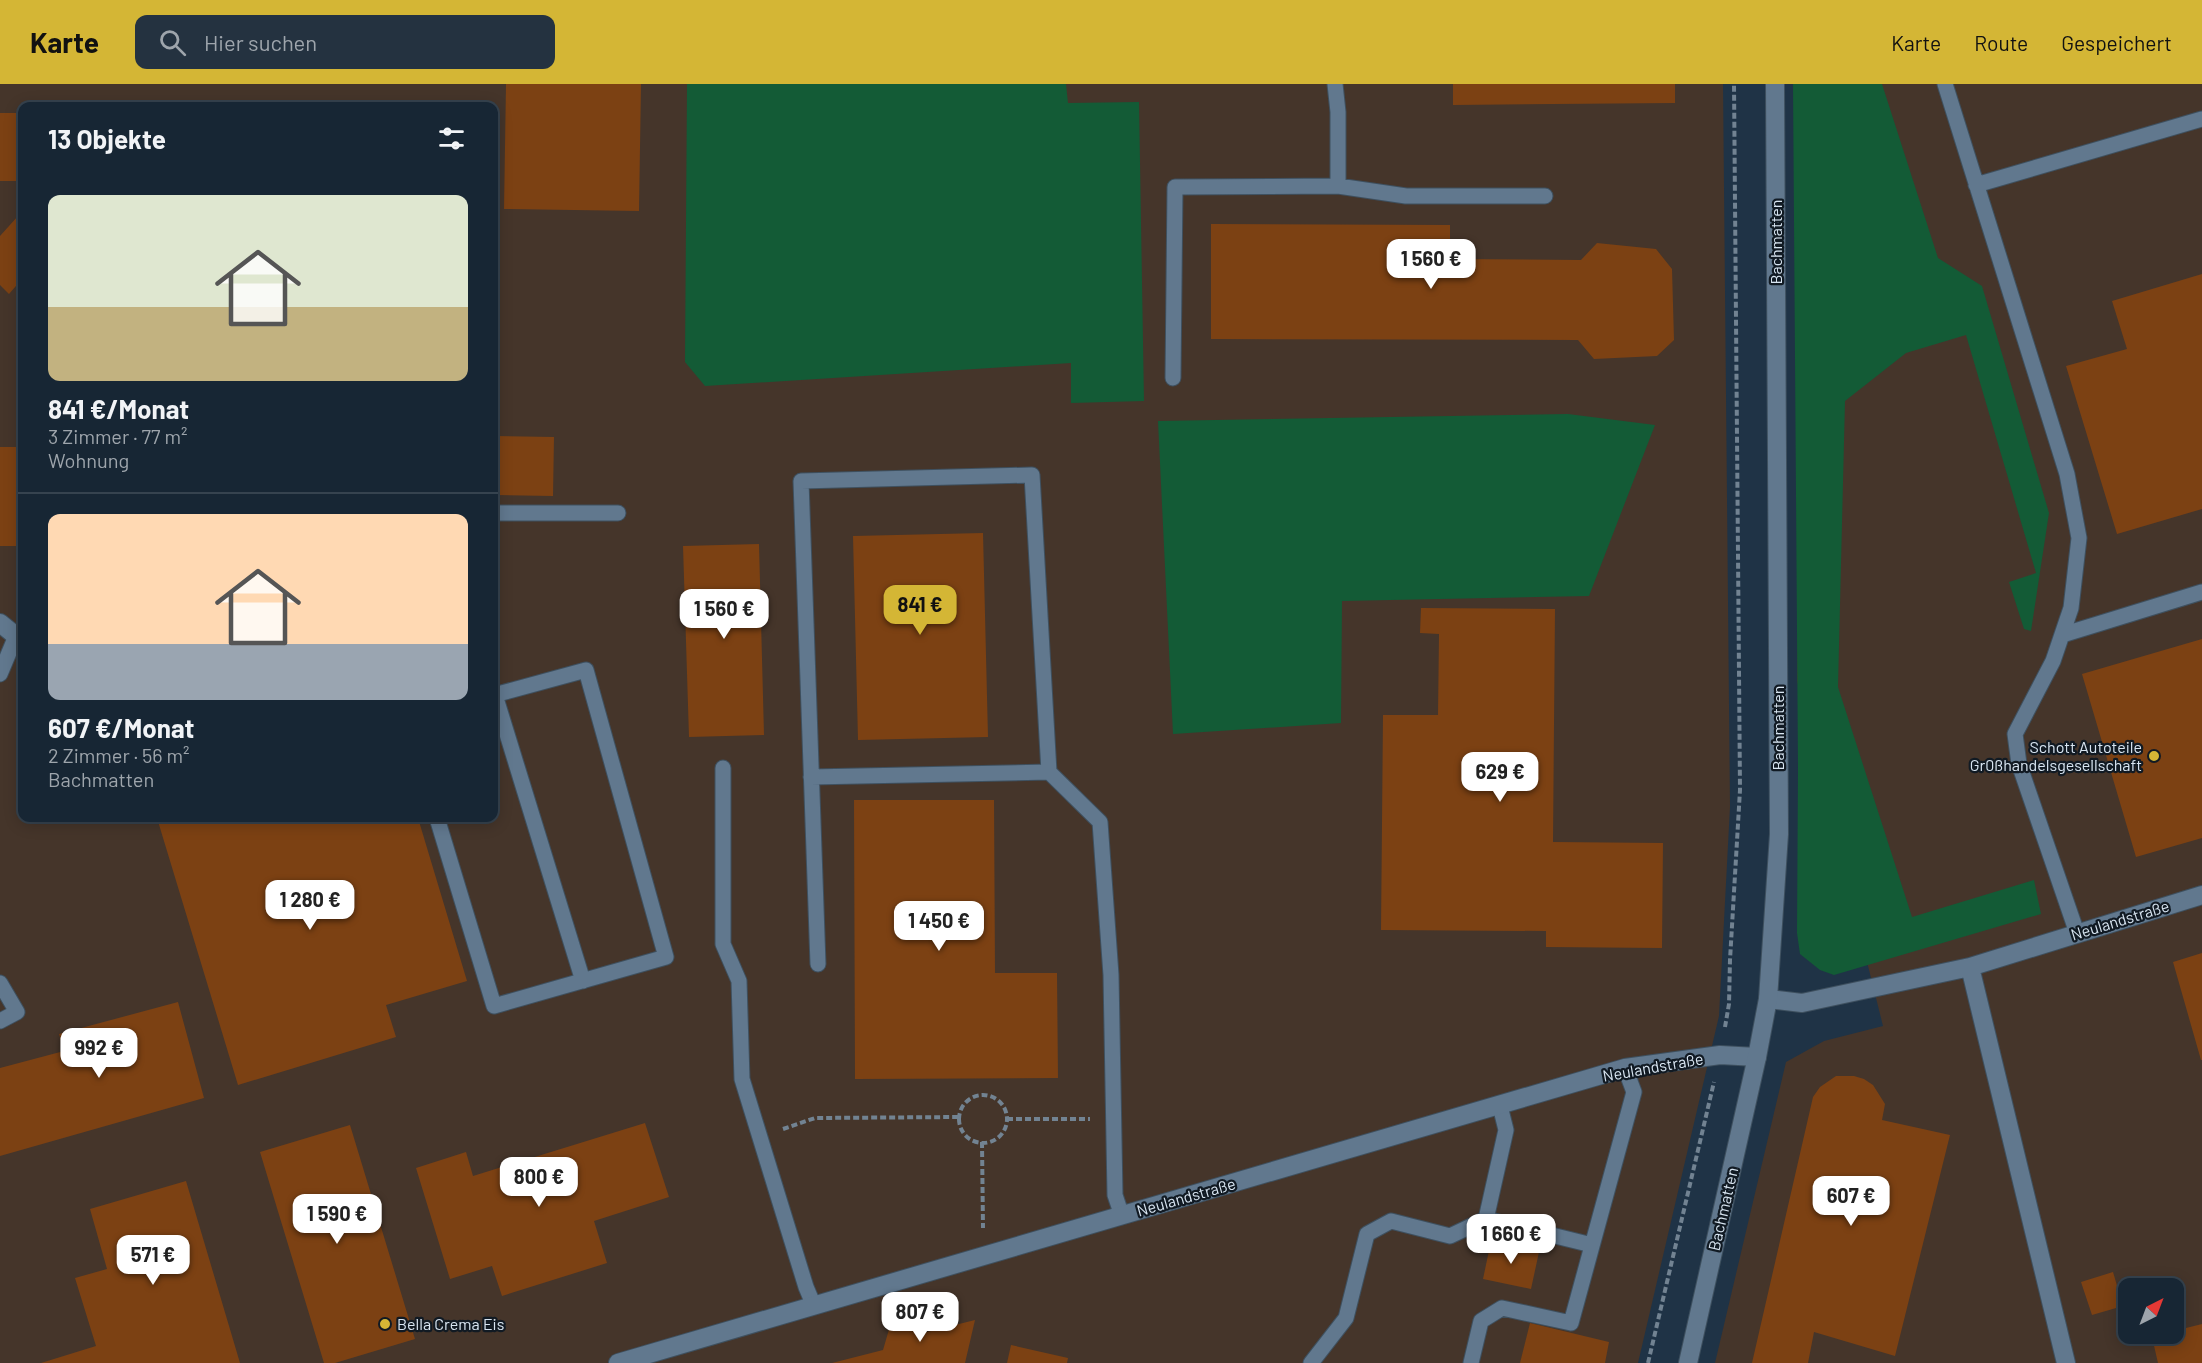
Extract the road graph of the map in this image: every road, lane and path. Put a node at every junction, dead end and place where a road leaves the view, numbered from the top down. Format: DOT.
graph roads {
  1 [pos="1335,84"];
  2 [pos="1734,84"];
  3 [pos="1775,84"];
  4 [pos="1944,84"];
  5 [pos="2202,119"];
  6 [pos="1976,185"];
  7 [pos="1338,186"];
  8 [pos="1545,196"];
  9 [pos="1173,378"];
  10 [pos="498,513"];
  11 [pos="618,513"];
  12 [pos="2202,592"];
  13 [pos="0,623"];
  14 [pos="2062,635"];
  15 [pos="18,636"];
  16 [pos="18,639"];
  17 [pos="0,674"];
  18 [pos="498,694"];
  19 [pos="498,708"];
  20 [pos="723,768"];
  21 [pos="1049,772"];
  22 [pos="811,777"];
  23 [pos="438,822"];
  24 [pos="2202,895"];
  25 [pos="2078,933"];
  26 [pos="818,964"];
  27 [pos="1970,967"];
  28 [pos="583,981"];
  29 [pos="0,982"];
  30 [pos="1768,999"];
  31 [pos="1729,1004"];
  32 [pos="0,1021"];
  33 [pos="1720,1055"];
  34 [pos="1757,1057"];
  35 [pos="1625,1068"];
  36 [pos="1500,1106"];
  37 [pos="960,1117"];
  38 [pos="1007,1119"];
  39 [pos="1114,1119"];
  40 [pos="759,1136"];
  41 [pos="982,1142"];
  42 [pos="1122,1216"];
  43 [pos="1486,1219"];
  44 [pos="983,1234"];
  45 [pos="1592,1245"];
  46 [pos="814,1306"];
  47 [pos="618,1363"];
  48 [pos="1311,1363"];
  49 [pos="1471,1363"];
  50 [pos="1648,1363"];
  51 [pos="1688,1363"];
  52 [pos="2066,1363"];
  1 -- 7 [label="lane"];
  2 -- 31 [label="path"];
  3 -- 30 [label="street, Bachmatten"];
  4 -- 6 [label="lane"];
  5 -- 6 [label="lane"];
  6 -- 14 [label="lane"];
  7 -- 8 [label="lane"];
  7 -- 9 [label="lane"];
  10 -- 11 [label="lane"];
  12 -- 14 [label="lane"];
  13 -- 15 [label="street"];
  14 -- 25 [label="lane"];
  16 -- 17 [label="lane"];
  18 -- 28 [label="lane"];
  19 -- 28 [label="lane"];
  20 -- 40 [label="lane"];
  21 -- 22 [label="lane"];
  21 -- 22 [label="lane"];
  21 -- 39 [label="lane"];
  22 -- 26 [label="lane"];
  23 -- 28 [label="lane"];
  24 -- 25 [label="street, Neulandstraße"];
  25 -- 27 [label="street, Neulandstraße"];
  27 -- 30 [label="street, Neulandstraße"];
  27 -- 52 [label="street"];
  29 -- 32 [label="lane"];
  30 -- 34 [label="street, Bachmatten"];
  33 -- 34 [label="street, Neulandstraße"];
  33 -- 35 [label="street, Neulandstraße"];
  33 -- 50 [label="path"];
  34 -- 51 [label="street, Bachmatten"];
  35 -- 36 [label="street, Neulandstraße"];
  35 -- 45 [label="lane"];
  36 -- 42 [label="street, Neulandstraße"];
  36 -- 43 [label="lane"];
  37 -- 38 [label="path"];
  37 -- 40 [label="path"];
  37 -- 41 [label="path"];
  38 -- 39 [label="path"];
  38 -- 41 [label="path"];
  39 -- 42 [label="lane"];
  40 -- 46 [label="lane"];
  41 -- 44 [label="path"];
  42 -- 46 [label="street, Neulandstraße"];
  43 -- 45 [label="lane"];
  43 -- 48 [label="lane"];
  45 -- 49 [label="lane"];
  46 -- 47 [label="street, Neulandstraße"];
}
